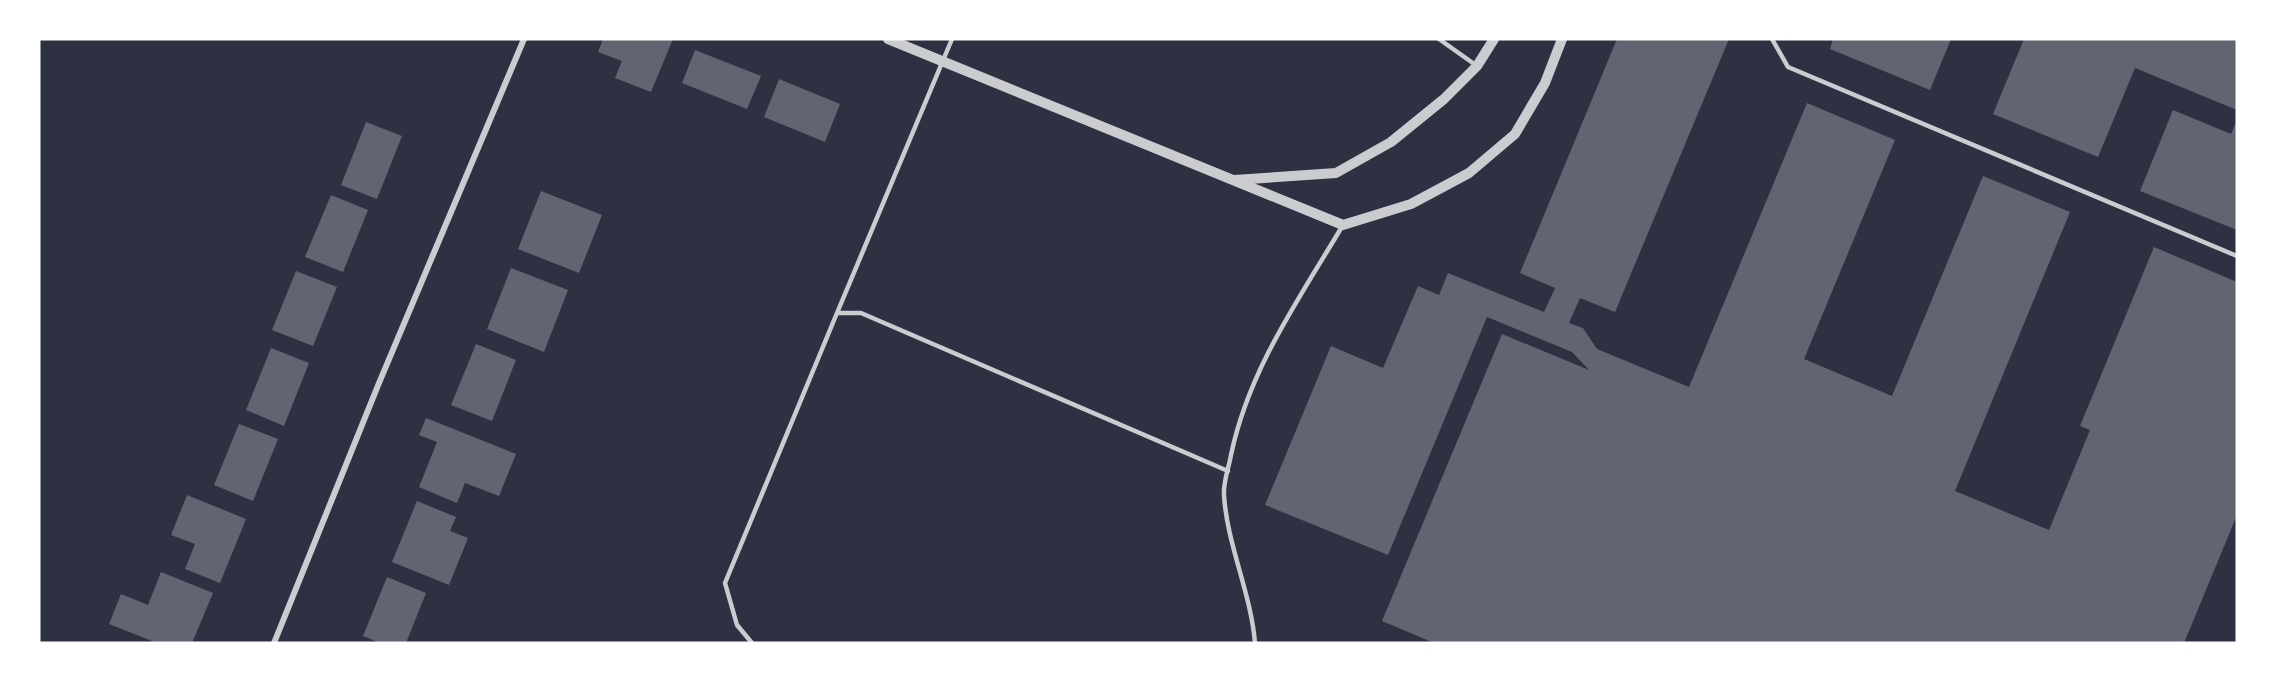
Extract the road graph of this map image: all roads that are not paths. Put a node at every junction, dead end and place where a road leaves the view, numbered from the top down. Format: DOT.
graph roads {
  1 [pos="524,39"];
  2 [pos="888,39"];
  3 [pos="952,39"];
  4 [pos="1438,39"];
  5 [pos="1494,39"];
  6 [pos="1562,39"];
  7 [pos="1772,39"];
  8 [pos="943,62"];
  9 [pos="1478,66"];
  10 [pos="1231,180"];
  11 [pos="1343,225"];
  12 [pos="2237,256"];
  13 [pos="837,313"];
  14 [pos="1228,471"];
  15 [pos="274,643"];
  16 [pos="752,643"];
  17 [pos="1255,643"];
  1 -- 15 [label="street"];
  2 -- 8 [label="street"];
  3 -- 8 [label="lane"];
  4 -- 9 [label="lane"];
  5 -- 9 [label="street"];
  6 -- 11 [label="street"];
  7 -- 12 [label="lane"];
  8 -- 10 [label="street"];
  8 -- 13 [label="lane"];
  9 -- 10 [label="street"];
  10 -- 11 [label="street"];
  11 -- 14 [label="lane"];
  13 -- 14 [label="lane"];
  13 -- 16 [label="lane"];
  14 -- 17 [label="lane"];
}
